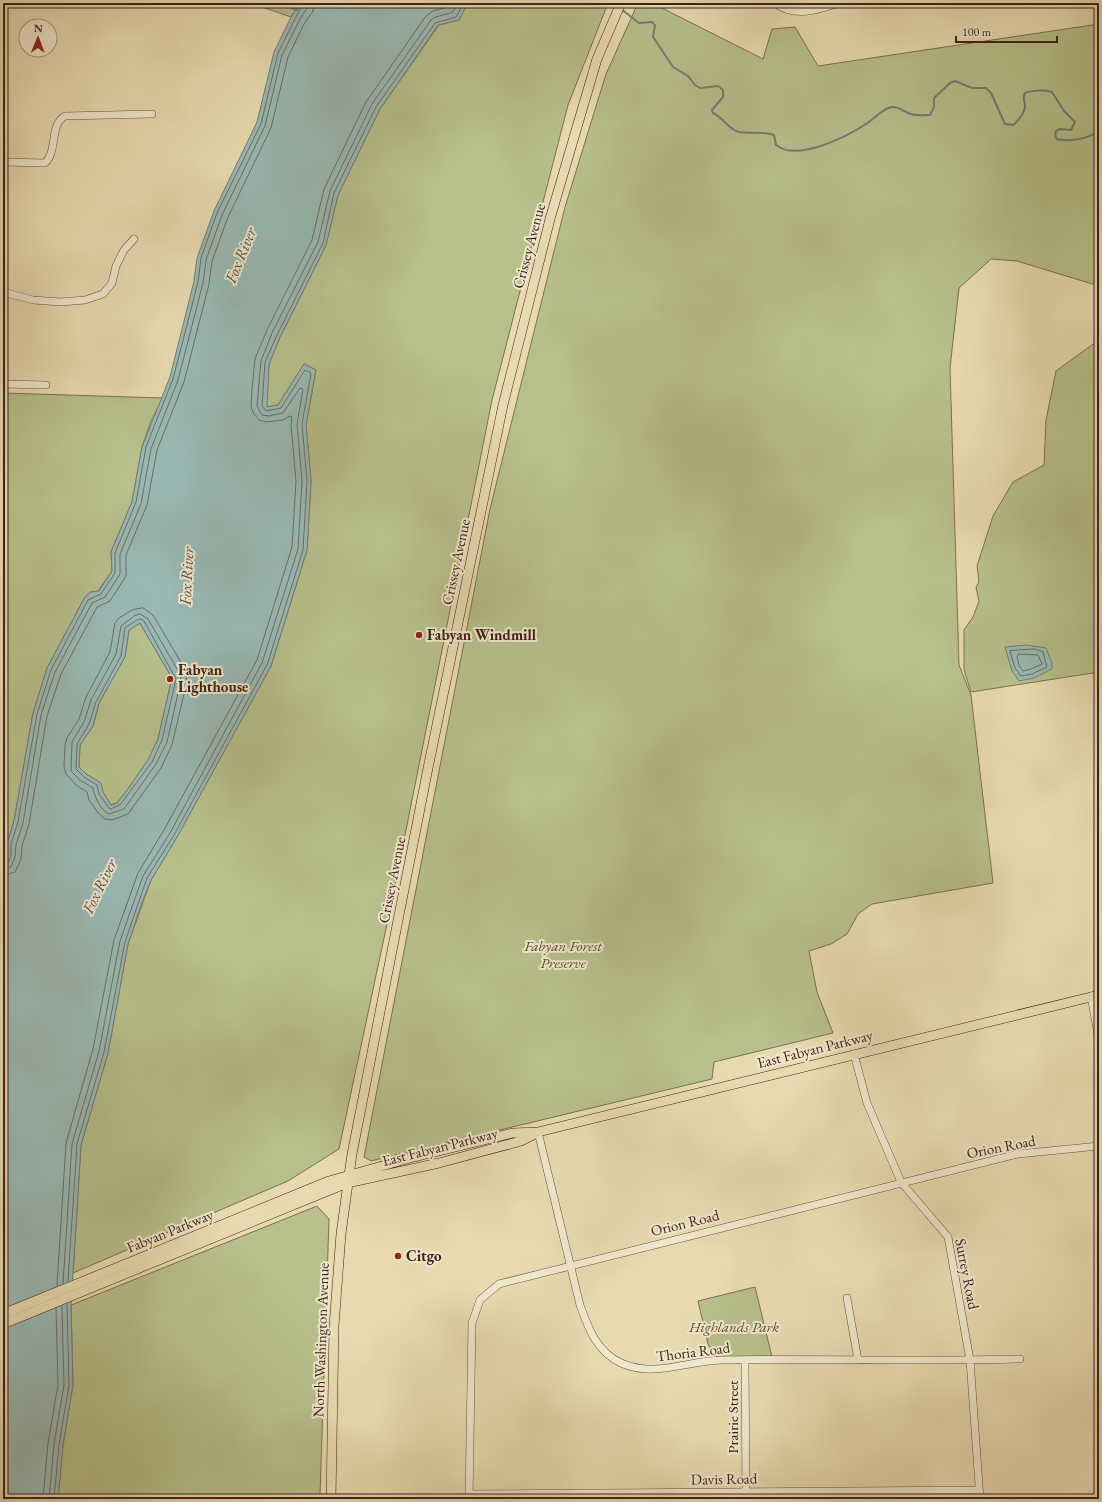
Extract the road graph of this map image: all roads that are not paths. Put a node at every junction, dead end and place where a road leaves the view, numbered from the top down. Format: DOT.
graph roads {
  1 [pos="621,3"];
  2 [pos="774,3"];
  3 [pos="839,3"];
  4 [pos="152,114"];
  5 [pos="3,162"];
  6 [pos="134,239"];
  7 [pos="3,292"];
  8 [pos="3,384"];
  9 [pos="46,384"];
  10 [pos="1095,995"];
  11 [pos="1099,1040"];
  12 [pos="854,1054"];
  13 [pos="538,1132"];
  14 [pos="1099,1146"];
  15 [pos="348,1179"];
  16 [pos="901,1182"];
  17 [pos="239,1222"];
  18 [pos="570,1266"];
  19 [pos="847,1298"];
  20 [pos="3,1314"];
  21 [pos="3,1324"];
  22 [pos="1020,1359"];
  23 [pos="745,1360"];
  24 [pos="858,1360"];
  25 [pos="970,1360"];
  26 [pos="979,1490"];
  27 [pos="746,1495"];
  28 [pos="469,1497"];
  29 [pos="331,1499"];
  30 [pos="980,1499"];
  1 -- 15 [label="main road, Crissey Avenue"];
  2 -- 3 [label="street"];
  4 -- 5 [label="street"];
  6 -- 7 [label="street"];
  8 -- 9 [label="street"];
  10 -- 11 [label="street"];
  10 -- 12 [label="main road, East Fabyan Parkway"];
  12 -- 13 [label="main road, East Fabyan Parkway"];
  12 -- 16 [label="street, Surrey Road"];
  13 -- 15 [label="main road, East Fabyan Parkway"];
  13 -- 18 [label="street, Thoria Road"];
  14 -- 16 [label="street, Orion Road"];
  15 -- 17 [label="main road, Fabyan Parkway"];
  15 -- 29 [label="main road, North Washington Avenue"];
  16 -- 18 [label="street, Orion Road"];
  16 -- 25 [label="street, Surrey Road"];
  17 -- 20 [label="main road, Fabyan Parkway"];
  17 -- 21 [label="main road, Fabyan Parkway"];
  18 -- 23 [label="street, Thoria Road"];
  18 -- 28 [label="street, Orion Road"];
  19 -- 24 [label="street"];
  22 -- 25 [label="street, Thoria Road"];
  23 -- 24 [label="street, Thoria Road"];
  23 -- 27 [label="street, Prairie Street"];
  24 -- 25 [label="street, Thoria Road"];
  25 -- 26 [label="street, Surrey Road"];
  26 -- 27 [label="street, Davis Road"];
  26 -- 30 [label="street, Surrey Road"];
  27 -- 28 [label="street, Davis Road"];
}
